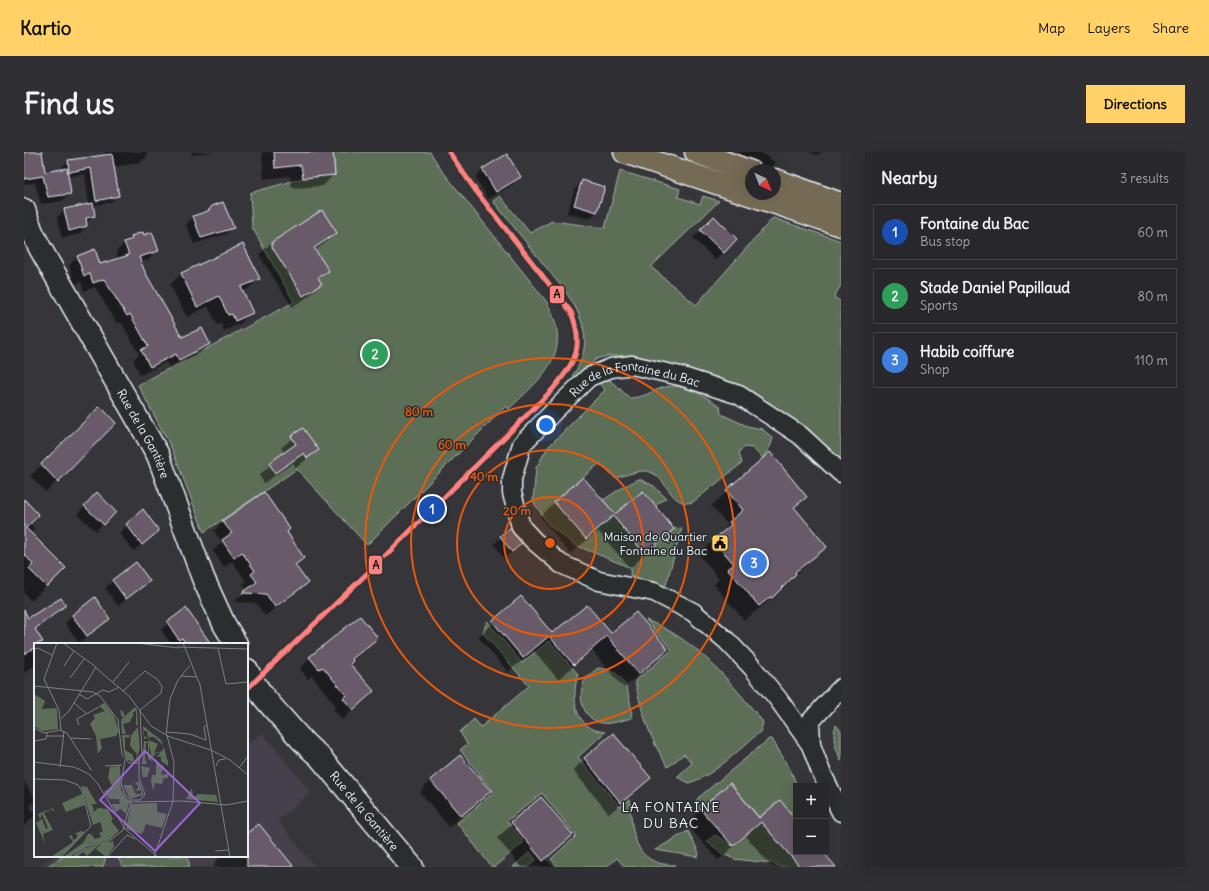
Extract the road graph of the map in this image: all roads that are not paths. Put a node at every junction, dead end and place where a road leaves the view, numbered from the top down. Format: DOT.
graph roads {
  1 [pos="625,152"];
  2 [pos="696,152"];
  3 [pos="745,170"];
  4 [pos="781,182"];
  5 [pos="841,204"];
  6 [pos="24,210"];
  7 [pos="841,225"];
  8 [pos="28,228"];
  9 [pos="841,473"];
  10 [pos="235,643"];
  11 [pos="248,660"];
  12 [pos="248,672"];
  13 [pos="841,688"];
  14 [pos="810,745"];
  15 [pos="318,755"];
  16 [pos="841,812"];
  17 [pos="412,867"];
  1 -- 7 [label="main road"];
  2 -- 3 [label="main road"];
  4 -- 5 [label="main road"];
  6 -- 8 [label="main road, Rue de la Gantière"];
  8 -- 10 [label="main road, Rue de la Gantière"];
  9 -- 14 [label="street, Rue de la Fontaine du Bac"];
  11 -- 15 [label="main road, Rue de la Gantière"];
  12 -- 15 [label="main road, Rue de la Gantière"];
  13 -- 14 [label="street, Rue de la Fontaine du Bac"];
  14 -- 16 [label="street, Rue de la Fontaine du Bac"];
  15 -- 17 [label="main road, Rue de la Gantière"];
}
